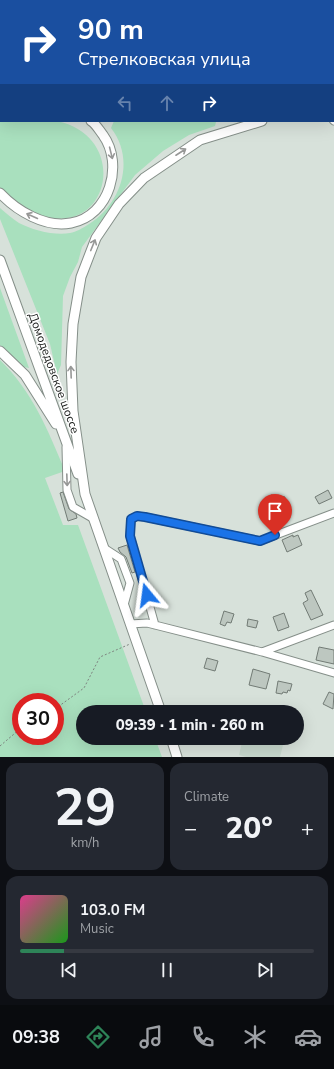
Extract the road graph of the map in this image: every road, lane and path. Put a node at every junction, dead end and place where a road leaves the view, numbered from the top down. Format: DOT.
graph roads {
  1 [pos="92,122"];
  2 [pos="259,122"];
  3 [pos="0,193"];
  4 [pos="0,260"];
  5 [pos="0,351"];
  6 [pos="66,441"];
  7 [pos="85,494"];
  8 [pos="334,513"];
  9 [pos="94,519"];
  10 [pos="104,548"];
  11 [pos="124,605"];
  12 [pos="130,624"];
  13 [pos="155,625"];
  14 [pos="334,625"];
  15 [pos="136,641"];
  16 [pos="262,652"];
  17 [pos="334,673"];
  18 [pos="64,702"];
  19 [pos="159,705"];
  20 [pos="12,736"];
  21 [pos="174,745"];
  22 [pos="0,746"];
  23 [pos="178,757"];
  1 -- 3 [label="main road, one-way"];
  7 -- 2 [label="main road, one-way"];
  4 -- 6 [label="main road, Домодедовское шоссе"];
  5 -- 6 [label="main road"];
  6 -- 7 [label="main road, Домодедовское шоссе"];
  6 -- 9 [label="street, one-way"];
  7 -- 9 [label="main road"];
  8 -- 13 [label="street"];
  9 -- 10 [label="main road"];
  10 -- 11 [label="main road"];
  10 -- 11 [label="street"];
  11 -- 12 [label="main road"];
  12 -- 13 [label="street"];
  12 -- 15 [label="main road"];
  13 -- 16 [label="street"];
  14 -- 16 [label="street"];
  15 -- 18 [label="path"];
  15 -- 19 [label="main road"];
  16 -- 17 [label="street"];
  20 -- 22 [label="path"];
  21 -- 23 [label="main road"];
}
